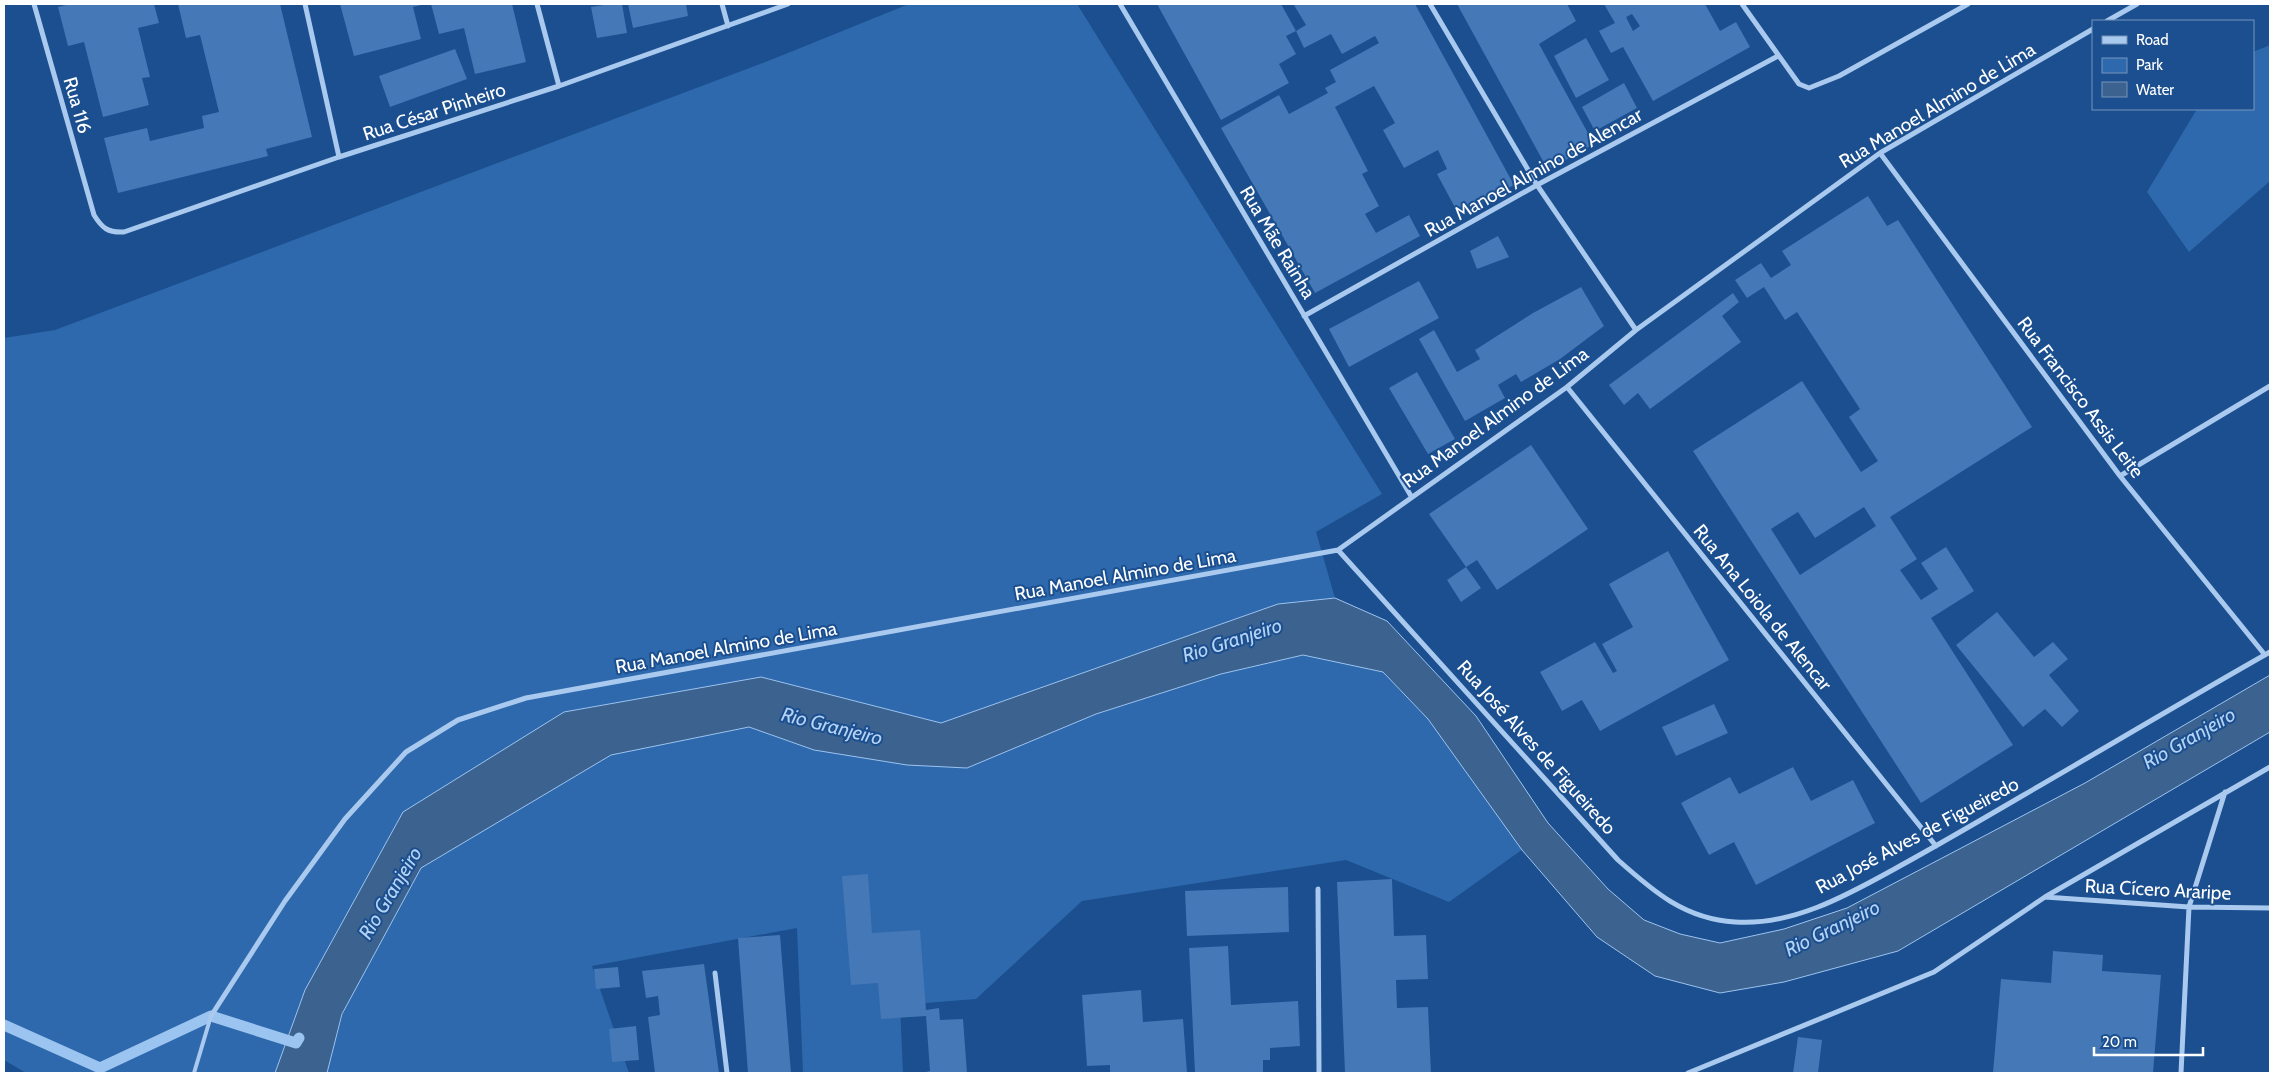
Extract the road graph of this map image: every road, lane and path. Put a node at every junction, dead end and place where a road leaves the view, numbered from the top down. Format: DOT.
graph roads {
  1 [pos="34,4"];
  2 [pos="305,4"];
  3 [pos="537,4"];
  4 [pos="722,4"];
  5 [pos="788,4"];
  6 [pos="1120,4"];
  7 [pos="1430,4"];
  8 [pos="1742,4"];
  9 [pos="1968,4"];
  10 [pos="2137,4"];
  11 [pos="2109,20"];
  12 [pos="728,26"];
  13 [pos="2092,31"];
  14 [pos="1778,56"];
  15 [pos="559,86"];
  16 [pos="1880,153"];
  17 [pos="339,157"];
  18 [pos="1538,185"];
  19 [pos="94,215"];
  20 [pos="1304,316"];
  21 [pos="1636,330"];
  22 [pos="2270,386"];
  23 [pos="1567,387"];
  24 [pos="2120,476"];
  25 [pos="1411,496"];
  26 [pos="1338,550"];
  27 [pos="2268,653"];
  28 [pos="2270,767"];
  29 [pos="2225,792"];
  30 [pos="1936,846"];
  31 [pos="1318,889"];
  32 [pos="2045,897"];
  33 [pos="2190,907"];
  34 [pos="2270,908"];
  35 [pos="715,972"];
  36 [pos="211,1016"];
  37 [pos="194,1073"];
  38 [pos="727,1073"];
  39 [pos="1320,1073"];
  40 [pos="1688,1073"];
  41 [pos="2182,1073"];
  1 -- 19 [label="street, Rua 116"];
  2 -- 17 [label="street"];
  3 -- 15 [label="street"];
  4 -- 12 [label="street"];
  5 -- 12 [label="street, Rua César Pinheiro"];
  6 -- 20 [label="street, Rua Mãe Rainha"];
  7 -- 18 [label="street"];
  8 -- 14 [label="street"];
  9 -- 14 [label="street"];
  10 -- 11 [label="street"];
  12 -- 15 [label="street, Rua César Pinheiro"];
  13 -- 16 [label="street, Rua Manoel Almino de Lima"];
  14 -- 18 [label="street, Rua Manoel Almino de Alencar"];
  15 -- 17 [label="street, Rua César Pinheiro"];
  16 -- 21 [label="street, Rua Manoel Almino de Lima"];
  16 -- 24 [label="street, Rua Francisco Assis Leite"];
  17 -- 19 [label="street, Rua César Pinheiro"];
  18 -- 20 [label="street, Rua Manoel Almino de Alencar"];
  18 -- 21 [label="street"];
  20 -- 25 [label="street, Rua Mãe Rainha"];
  21 -- 23 [label="street, Rua Manoel Almino de Lima"];
  22 -- 24 [label="street"];
  23 -- 25 [label="street, Rua Manoel Almino de Lima"];
  23 -- 30 [label="street, Rua Ana Loiola de Alencar"];
  24 -- 27 [label="street, Rua Francisco Assis Leite"];
  25 -- 26 [label="street, Rua Manoel Almino de Lima"];
  26 -- 30 [label="street, Rua José Alves de Figueiredo"];
  26 -- 36 [label="street, Rua Manoel Almino de Lima"];
  27 -- 30 [label="street, Rua José Alves de Figueiredo"];
  28 -- 29 [label="street"];
  29 -- 32 [label="street"];
  29 -- 33 [label="street"];
  31 -- 39 [label="street"];
  32 -- 33 [label="street, Rua Cícero Araripe"];
  32 -- 40 [label="street"];
  33 -- 34 [label="street, Rua Cícero Araripe"];
  33 -- 41 [label="street"];
  35 -- 38 [label="street"];
  36 -- 37 [label="lane, Rua Manoel Almino de Lima"];
}
